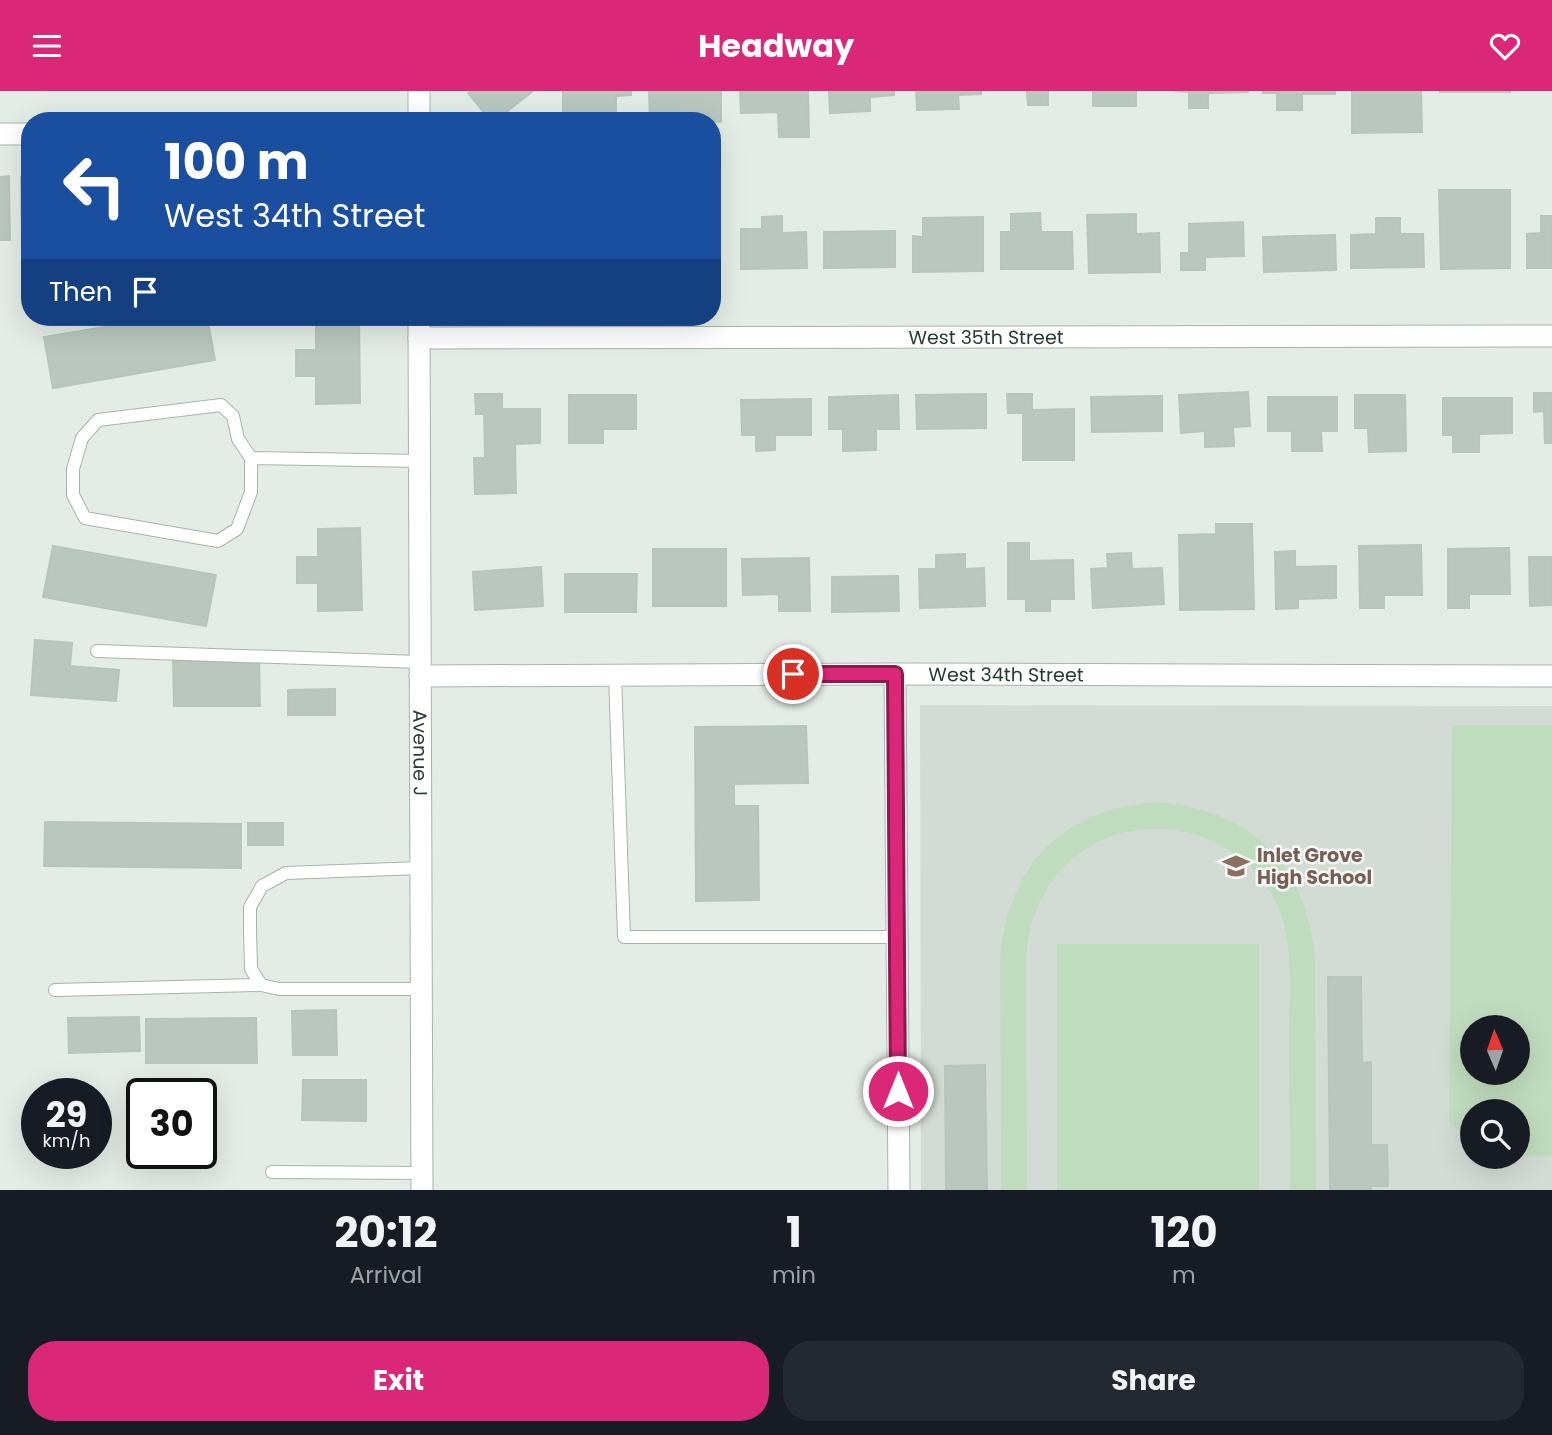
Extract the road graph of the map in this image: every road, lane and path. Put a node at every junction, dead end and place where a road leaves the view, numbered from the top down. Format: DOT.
graph roads {
  1 [pos="419,91"];
  2 [pos="419,112"];
  3 [pos="21,134"];
  4 [pos="0,135"];
  5 [pos="419,327"];
  6 [pos="1552,336"];
  7 [pos="251,458"];
  8 [pos="420,461"];
  9 [pos="97,651"];
  10 [pos="420,669"];
  11 [pos="895,674"];
  12 [pos="615,675"];
  13 [pos="1552,676"];
  14 [pos="420,868"];
  15 [pos="897,937"];
  16 [pos="261,985"];
  17 [pos="420,989"];
  18 [pos="55,990"];
  19 [pos="272,1172"];
  20 [pos="422,1181"];
  21 [pos="899,1190"];
  1 -- 2 [label="street"];
  3 -- 4 [label="street"];
  5 -- 6 [label="street, West 35th Street"];
  5 -- 8 [label="street, Avenue J"];
  7 -- 7 [label="lane"];
  7 -- 8 [label="lane"];
  8 -- 10 [label="street, Avenue J"];
  9 -- 10 [label="lane"];
  10 -- 12 [label="street, West 34th Street"];
  10 -- 14 [label="street, Avenue J"];
  11 -- 12 [label="street, West 34th Street"];
  11 -- 13 [label="street, West 34th Street"];
  11 -- 15 [label="street"];
  12 -- 15 [label="lane"];
  14 -- 16 [label="lane"];
  14 -- 17 [label="street, Avenue J"];
  15 -- 21 [label="street"];
  16 -- 17 [label="lane"];
  16 -- 18 [label="lane"];
  17 -- 20 [label="street, Avenue J"];
  19 -- 20 [label="lane"];
}
